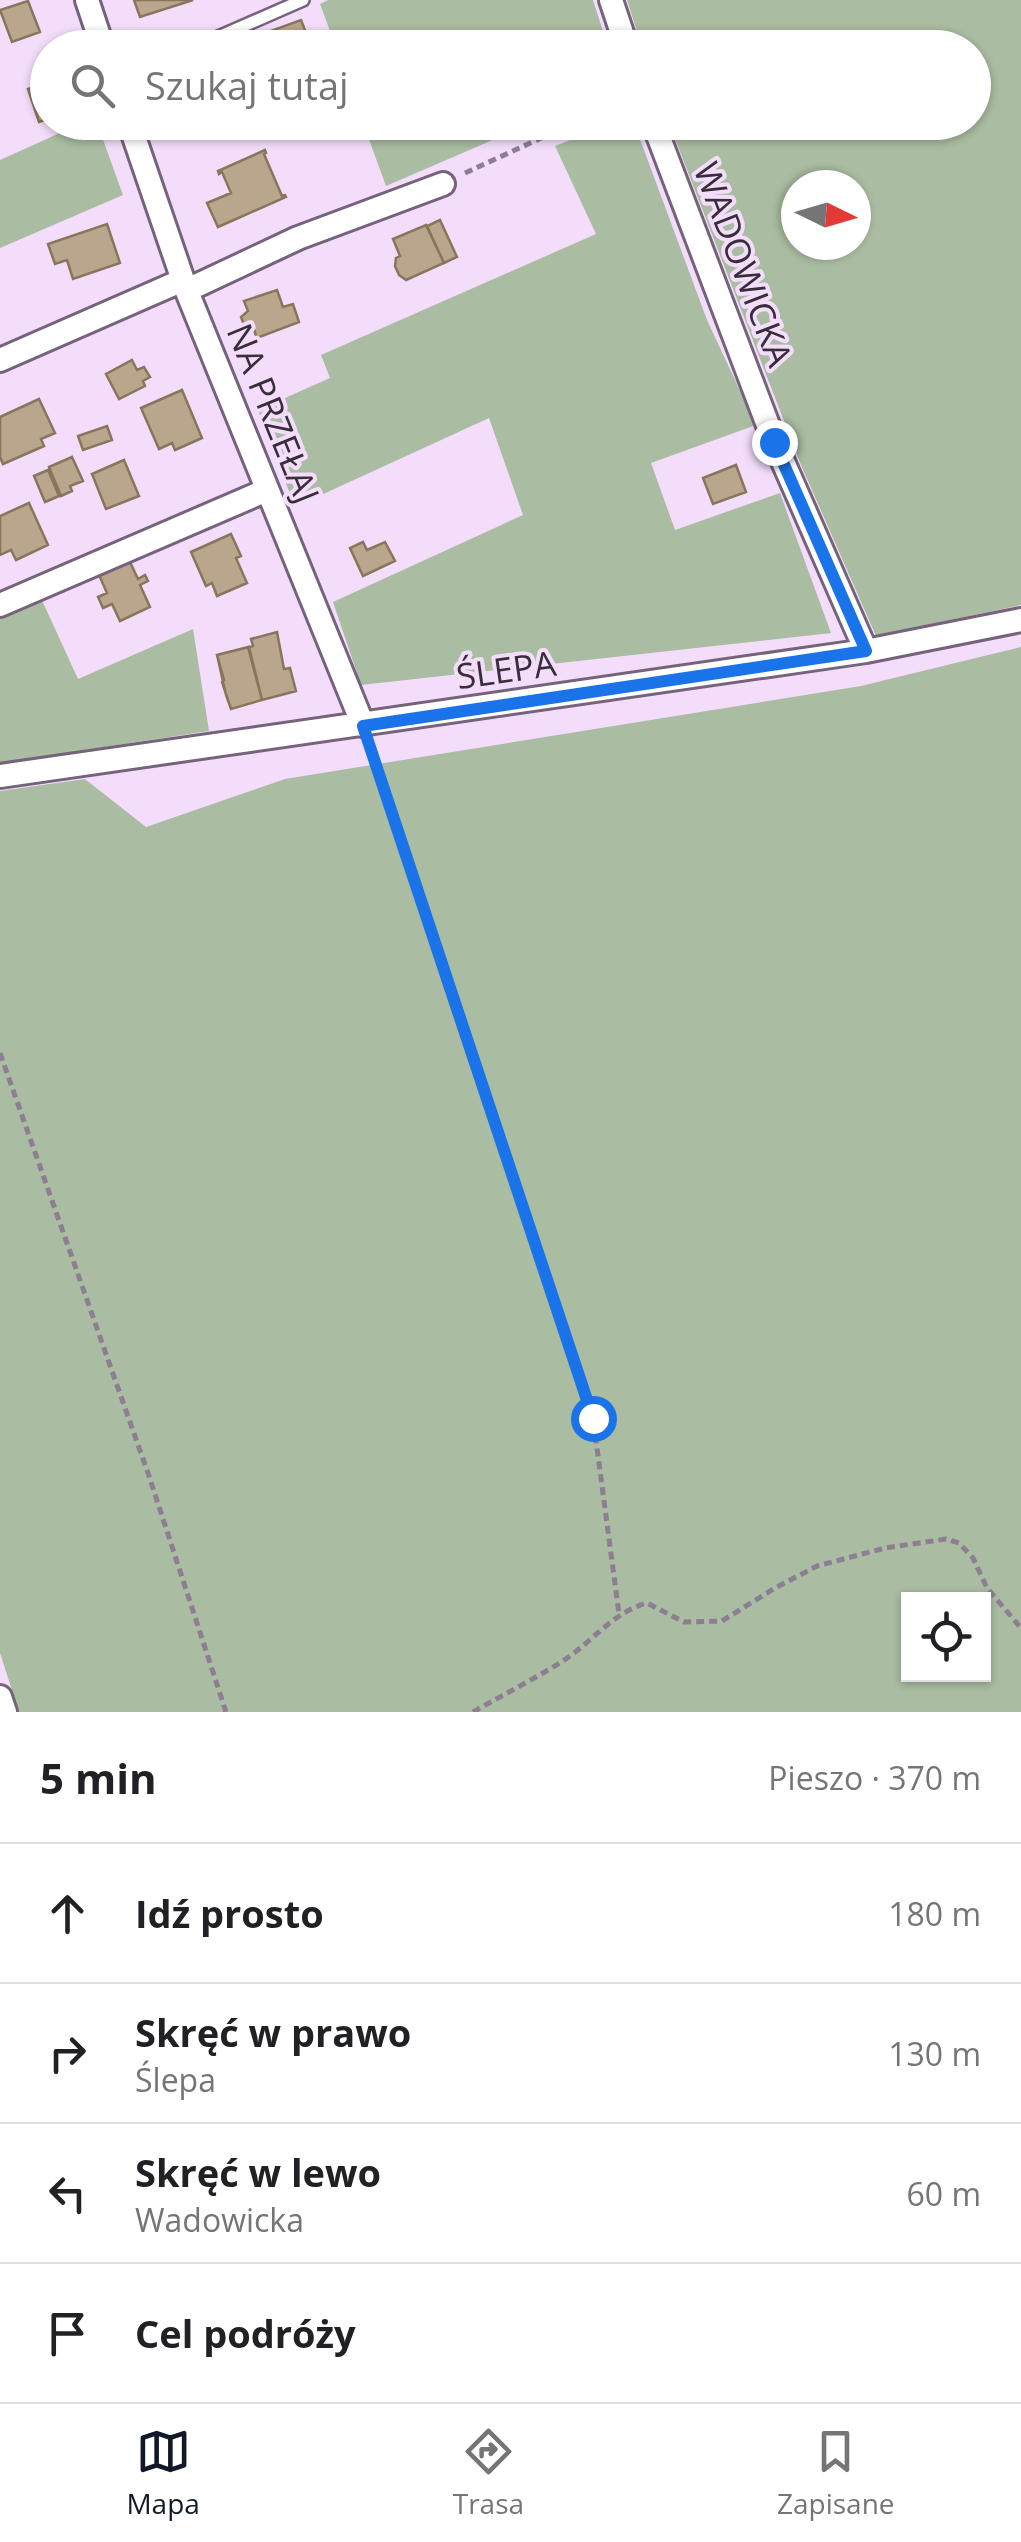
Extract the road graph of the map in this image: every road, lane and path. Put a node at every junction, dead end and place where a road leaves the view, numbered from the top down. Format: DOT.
graph roads {
  1 [pos="87,0"];
  2 [pos="302,0"];
  3 [pos="611,0"];
  4 [pos="97,30"];
  5 [pos="234,30"];
  6 [pos="621,30"];
  7 [pos="134,140"];
  8 [pos="537,140"];
  9 [pos="660,140"];
  10 [pos="443,184"];
  11 [pos="184,284"];
  12 [pos="0,360"];
  13 [pos="267,490"];
  14 [pos="0,605"];
  15 [pos="1021,620"];
  16 [pos="866,651"];
  17 [pos="363,726"];
  18 [pos="0,776"];
  19 [pos="0,1053"];
  20 [pos="619,1614"];
  21 [pos="1021,1628"];
  22 [pos="0,1697"];
  23 [pos="5,1712"];
  24 [pos="226,1712"];
  25 [pos="473,1712"];
  1 -- 4 [label="street"];
  2 -- 5 [label="lane"];
  3 -- 6 [label="street"];
  7 -- 11 [label="street, NA PRZEŁAJ"];
  8 -- 10 [label="path"];
  9 -- 16 [label="street, WADOWICKA"];
  10 -- 11 [label="street"];
  11 -- 12 [label="street"];
  11 -- 13 [label="street, NA PRZEŁAJ"];
  13 -- 14 [label="street"];
  13 -- 17 [label="street, NA PRZEŁAJ"];
  15 -- 16 [label="street, ŚLEPA"];
  16 -- 17 [label="street, ŚLEPA"];
  17 -- 18 [label="street, ŚLEPA"];
  17 -- 20 [label="path"];
  19 -- 24 [label="path"];
  20 -- 21 [label="path"];
  20 -- 25 [label="path"];
  22 -- 23 [label="street"];
}
